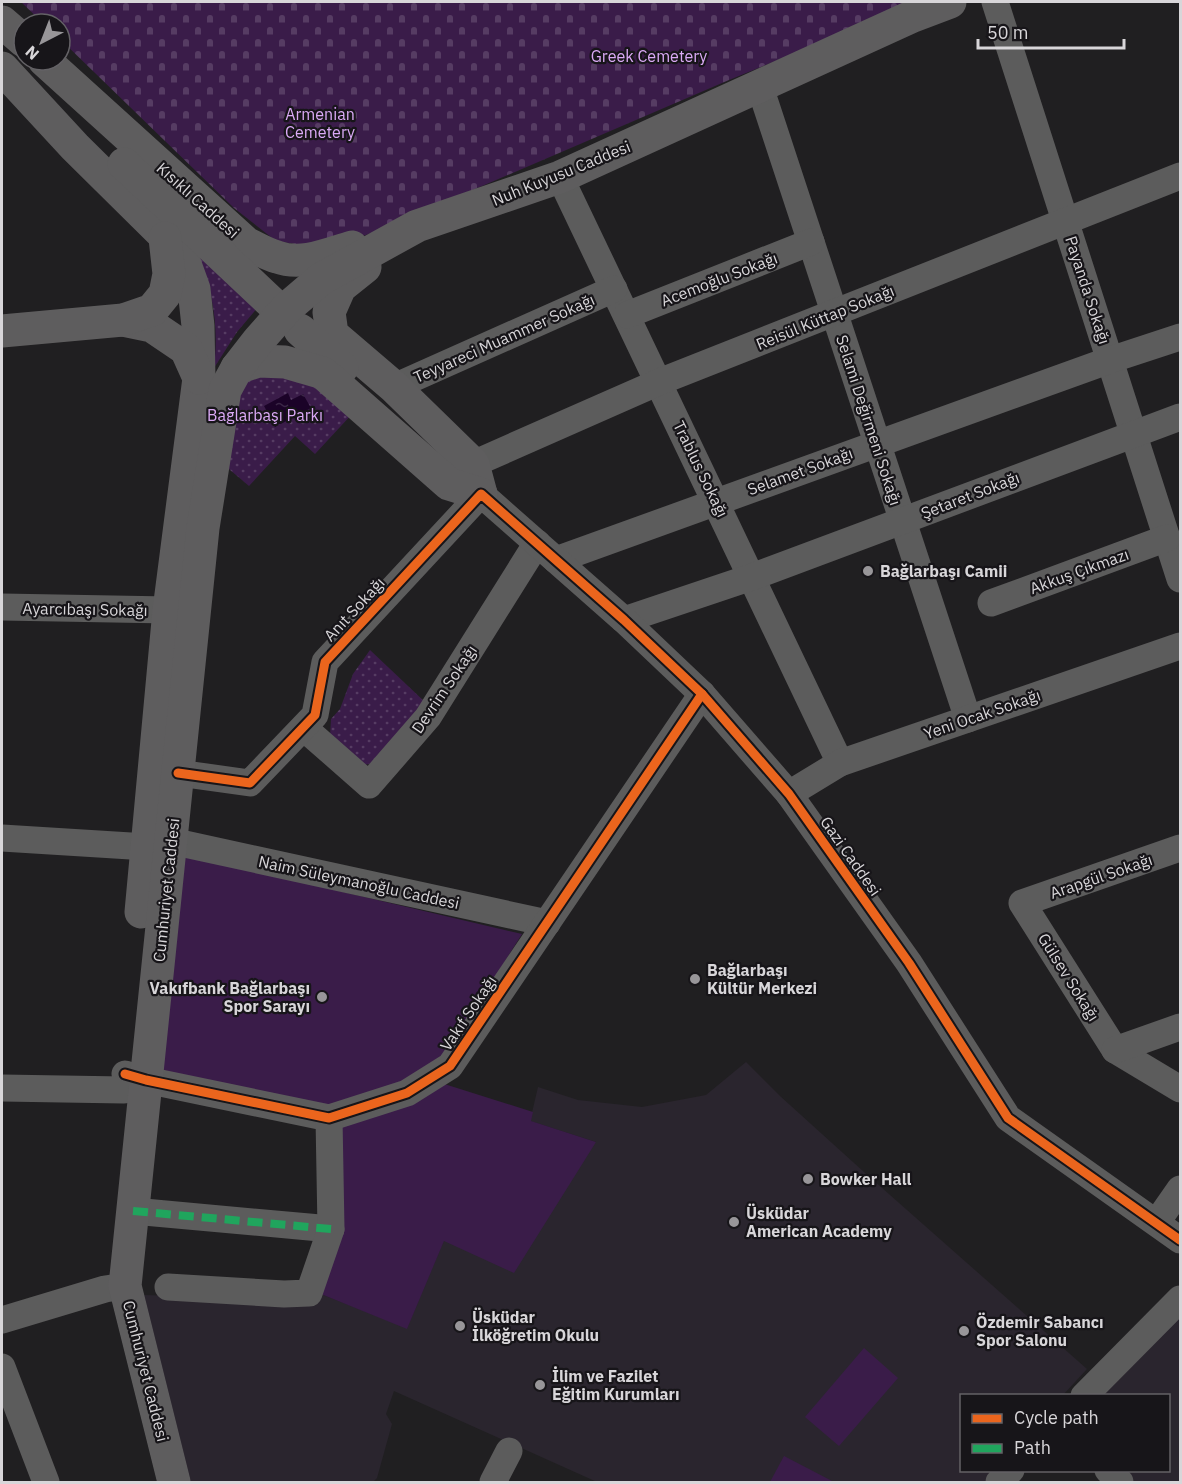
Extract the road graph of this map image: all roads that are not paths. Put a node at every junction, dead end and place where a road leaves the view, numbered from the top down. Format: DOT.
graph roads {
  1 [pos="950,2"];
  2 [pos="995,2"];
  3 [pos="925,9"];
  4 [pos="2,43"];
  5 [pos="2,68"];
  6 [pos="57,72"];
  7 [pos="760,87"];
  8 [pos="1180,176"];
  9 [pos="560,177"];
  10 [pos="1066,222"];
  11 [pos="417,226"];
  12 [pos="165,236"];
  13 [pos="811,242"];
  14 [pos="614,289"];
  15 [pos="275,306"];
  16 [pos="834,313"];
  17 [pos="627,315"];
  18 [pos="123,320"];
  19 [pos="300,330"];
  20 [pos="2,332"];
  21 [pos="1180,337"];
  22 [pos="1110,360"];
  23 [pos="237,368"];
  24 [pos="199,378"];
  25 [pos="659,382"];
  26 [pos="394,387"];
  27 [pos="1180,417"];
  28 [pos="1134,434"];
  29 [pos="877,444"];
  30 [pos="477,479"];
  31 [pos="716,502"];
  32 [pos="903,520"];
  33 [pos="1167,538"];
  34 [pos="546,551"];
  35 [pos="752,577"];
  36 [pos="1180,579"];
  37 [pos="991,603"];
  38 [pos="2,607"];
  39 [pos="170,610"];
  40 [pos="624,620"];
  41 [pos="1180,646"];
  42 [pos="702,694"];
  43 [pos="968,719"];
  44 [pos="304,728"];
  45 [pos="840,763"];
  46 [pos="178,773"];
  47 [pos="789,794"];
  48 [pos="2,838"];
  49 [pos="159,844"];
  50 [pos="1180,848"];
  51 [pos="1022,903"];
  52 [pos="547,923"];
  53 [pos="1180,1027"];
  54 [pos="1115,1050"];
  55 [pos="132,1081"];
  56 [pos="2,1088"];
  57 [pos="1180,1089"];
  58 [pos="329,1118"];
  59 [pos="1180,1189"];
  60 [pos="133,1211"];
  61 [pos="1156,1222"];
  62 [pos="331,1229"];
  63 [pos="1180,1240"];
  64 [pos="115,1287"];
  65 [pos="168,1287"];
  66 [pos="1180,1299"];
  67 [pos="2,1320"];
  68 [pos="2,1367"];
  69 [pos="1085,1394"];
  70 [pos="509,1451"];
  71 [pos="46,1482"];
  72 [pos="152,1482"];
  73 [pos="174,1482"];
  74 [pos="493,1482"];
  1 -- 3 [label="main road, Nuh Kuyusu Caddesi"];
  2 -- 10 [label="street, Payanda Sokağı"];
  3 -- 7 [label="main road, Nuh Kuyusu Caddesi"];
  4 -- 15 [label="main road"];
  5 -- 12 [label="main road"];
  6 -- 11 [label="main road, Kısıklı Caddesi"];
  7 -- 9 [label="main road, Nuh Kuyusu Caddesi"];
  7 -- 13 [label="street, Selami Değirmeni Sokağı"];
  8 -- 10 [label="street, Reisül Küttap Sokağı"];
  9 -- 11 [label="main road, Nuh Kuyusu Caddesi"];
  9 -- 14 [label="street, Trablus Sokağı"];
  10 -- 16 [label="street, Reisül Küttap Sokağı"];
  10 -- 22 [label="street, Payanda Sokağı"];
  11 -- 23 [label="main road, Nuh Kuyusu Caddesi"];
  11 -- 26 [label="main road"];
  12 -- 18 [label="main road"];
  12 -- 24 [label="main road"];
  13 -- 16 [label="street, Selami Değirmeni Sokağı"];
  13 -- 17 [label="street, Acemoğlu Sokağı"];
  14 -- 17 [label="street, Trablus Sokağı"];
  14 -- 26 [label="street, Teyyareci Muammer Sokağı"];
  16 -- 25 [label="street, Reisül Küttap Sokağı"];
  16 -- 29 [label="street, Selami Değirmeni Sokağı"];
  17 -- 25 [label="street, Trablus Sokağı"];
  18 -- 20 [label="main road"];
  18 -- 24 [label="main road"];
  19 -- 30 [label="main road"];
  21 -- 22 [label="street, Selamet Sokağı"];
  22 -- 28 [label="street, Payanda Sokağı"];
  22 -- 29 [label="street, Selamet Sokağı"];
  23 -- 30 [label="main road"];
  23 -- 46 [label="main road, Cumhuriyet Caddesi"];
  24 -- 39 [label="main road, Cumhuriyet Caddesi"];
  25 -- 30 [label="street, Reisül Küttap Sokağı"];
  25 -- 31 [label="street, Trablus Sokağı"];
  26 -- 30 [label="main road"];
  27 -- 28 [label="street, Şetaret Sokağı"];
  28 -- 32 [label="street, Şetaret Sokağı"];
  28 -- 33 [label="street, Payanda Sokağı"];
  29 -- 31 [label="street, Selamet Sokağı"];
  29 -- 32 [label="street, Selami Değirmeni Sokağı"];
  30 -- 34 [label="street, Gazi Caddesi"];
  30 -- 44 [label="street, Anıt Sokağı"];
  31 -- 34 [label="street, Selamet Sokağı"];
  31 -- 35 [label="street, Trablus Sokağı"];
  32 -- 35 [label="street, Şetaret Sokağı"];
  32 -- 43 [label="street, Selami Değirmeni Sokağı"];
  33 -- 36 [label="street, Payanda Sokağı"];
  33 -- 37 [label="street, Akkuş Çıkmazı"];
  34 -- 40 [label="street, Gazi Caddesi"];
  34 -- 44 [label="street, Devrim Sokağı"];
  35 -- 40 [label="street, Şetaret Sokağı"];
  35 -- 45 [label="street, Trablus Sokağı"];
  38 -- 39 [label="street, Ayarcıbaşı Sokağı"];
  39 -- 49 [label="main road, Cumhuriyet Caddesi"];
  40 -- 42 [label="street, Gazi Caddesi"];
  41 -- 43 [label="street, Yeni Ocak Sokağı"];
  42 -- 47 [label="street, Gazi Caddesi"];
  42 -- 52 [label="street, Vakıf Sokağı"];
  43 -- 45 [label="street, Yeni Ocak Sokağı"];
  44 -- 46 [label="street, Anıt Sokağı"];
  45 -- 47 [label="street, Yeni Ocak Sokağı"];
  46 -- 49 [label="main road, Cumhuriyet Caddesi"];
  47 -- 61 [label="street, Gazi Caddesi"];
  48 -- 49 [label="street, Naim Süleymanoğlu Caddesi"];
  49 -- 52 [label="street, Naim Süleymanoğlu Caddesi"];
  49 -- 55 [label="main road, Cumhuriyet Caddesi"];
  50 -- 51 [label="street, Arapgül Sokağı"];
  51 -- 54 [label="street, Gülsev Sokağı"];
  52 -- 58 [label="street, Vakıf Sokağı"];
  53 -- 54 [label="street"];
  54 -- 57 [label="street, Gülsev Sokağı"];
  55 -- 56 [label="street, Vakıf Sokağı"];
  55 -- 58 [label="street, Vakıf Sokağı"];
  55 -- 60 [label="main road, Cumhuriyet Caddesi"];
  55 -- 64 [label="main road, Cumhuriyet Caddesi"];
  58 -- 62 [label="street"];
  59 -- 61 [label="street"];
  60 -- 62 [label="street"];
  60 -- 64 [label="main road, Cumhuriyet Caddesi"];
  61 -- 63 [label="street, Gazi Caddesi"];
  62 -- 65 [label="street"];
  64 -- 67 [label="street"];
  64 -- 72 [label="main road, Cumhuriyet Caddesi"];
  64 -- 73 [label="main road, Cumhuriyet Caddesi"];
  66 -- 69 [label="street"];
  68 -- 71 [label="street"];
  70 -- 74 [label="street"];
}
